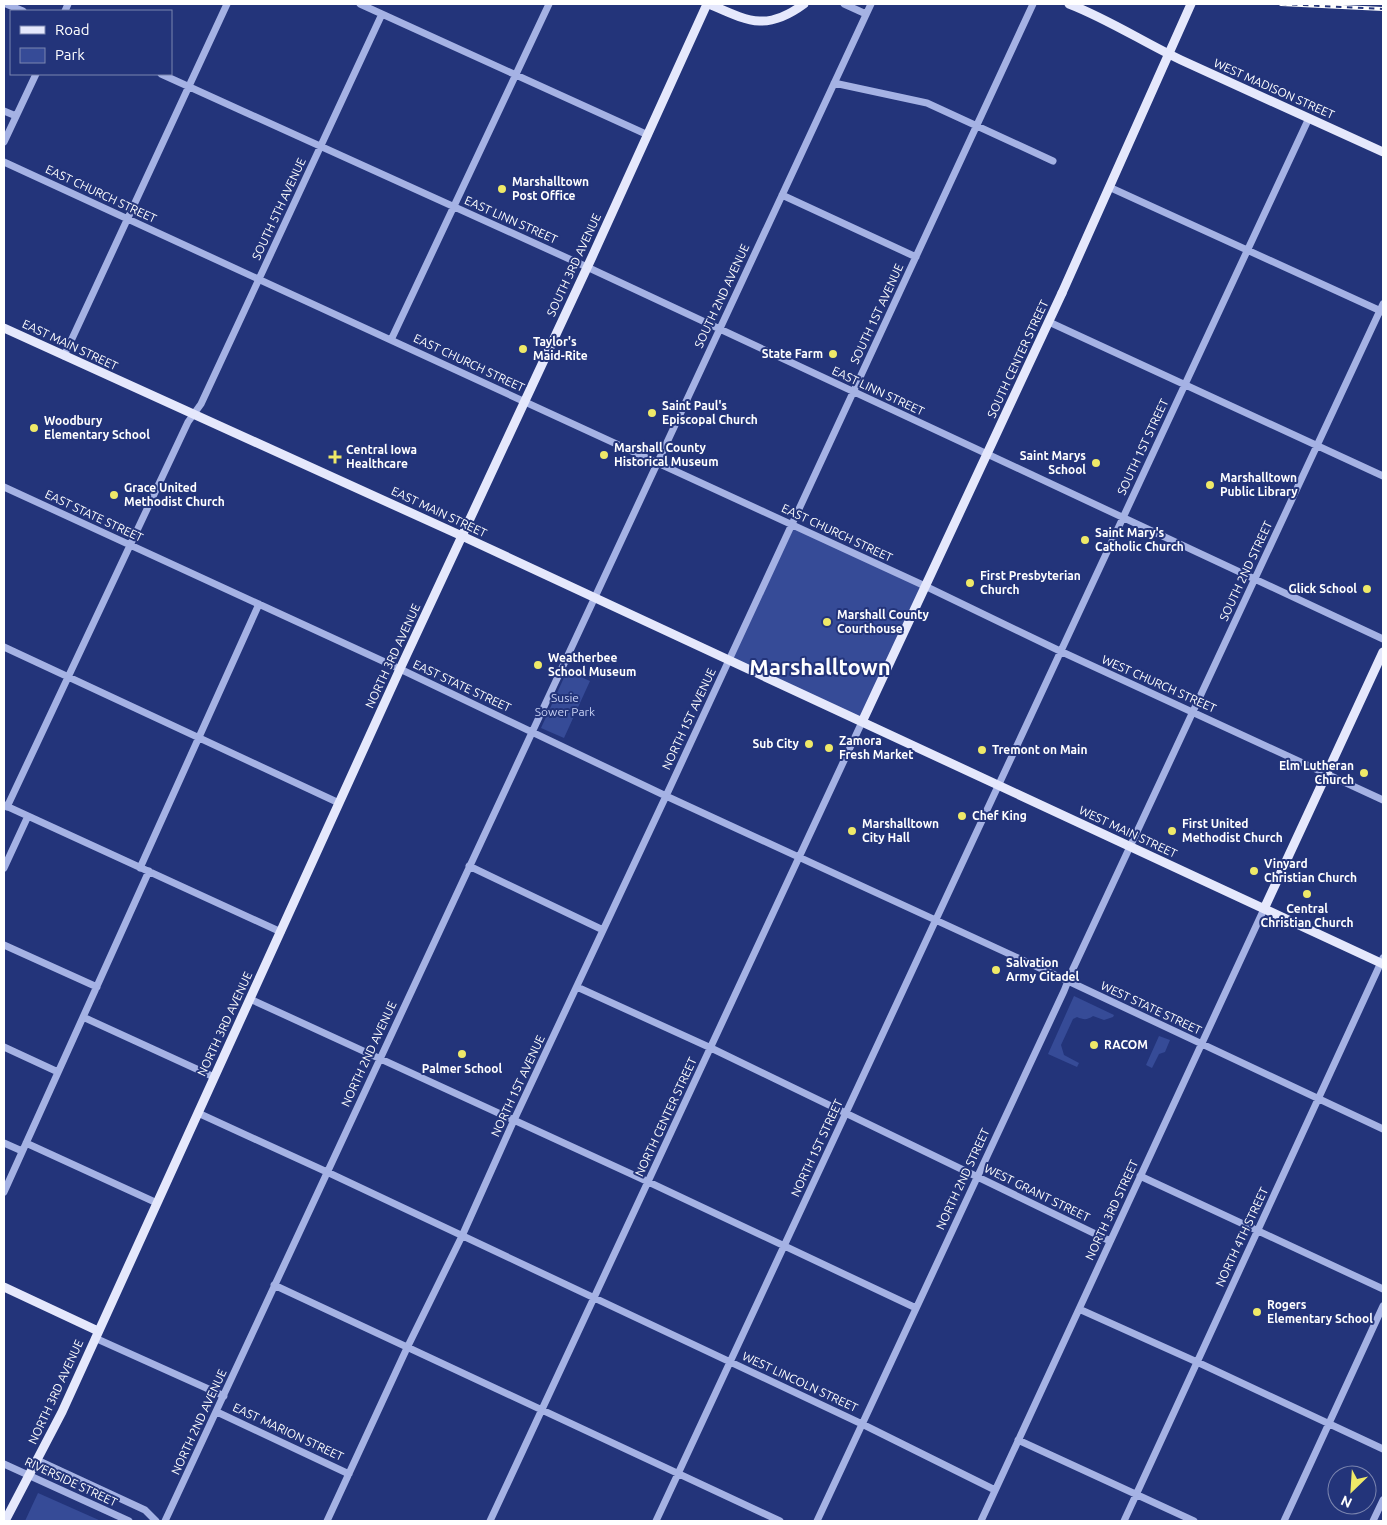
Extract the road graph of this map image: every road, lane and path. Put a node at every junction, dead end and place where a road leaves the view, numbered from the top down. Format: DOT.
graph roads {
  1 [pos="6,4"];
  2 [pos="227,4"];
  3 [pos="360,4"];
  4 [pos="549,4"];
  5 [pos="708,4"];
  6 [pos="804,4"];
  7 [pos="844,4"];
  8 [pos="871,4"];
  9 [pos="1033,4"];
  10 [pos="1069,4"];
  11 [pos="1191,4"];
  12 [pos="21,10"];
  13 [pos="382,14"];
  14 [pos="866,14"];
  15 [pos="36,75"];
  16 [pos="163,75"];
  17 [pos="515,75"];
  18 [pos="834,83"];
  19 [pos="188,86"];
  20 [pos="4,111"];
  21 [pos="16,116"];
  22 [pos="1309,118"];
  23 [pos="977,125"];
  24 [pos="648,135"];
  25 [pos="4,142"];
  26 [pos="321,146"];
  27 [pos="1383,152"];
  28 [pos="1053,161"];
  29 [pos="4,162"];
  30 [pos="1110,187"];
  31 [pos="782,195"];
  32 [pos="454,207"];
  33 [pos="127,218"];
  34 [pos="1247,251"];
  35 [pos="916,257"];
  36 [pos="587,267"];
  37 [pos="259,279"];
  38 [pos="1382,309"];
  39 [pos="1049,322"];
  40 [pos="4,328"];
  41 [pos="719,329"];
  42 [pos="391,340"];
  43 [pos="64,356"];
  44 [pos="1185,384"];
  45 [pos="853,392"];
  46 [pos="525,401"];
  47 [pos="195,413"];
  48 [pos="1317,446"];
  49 [pos="986,454"];
  50 [pos="657,463"];
  51 [pos="1383,476"];
  52 [pos="4,487"];
  53 [pos="1122,518"];
  54 [pos="792,525"];
  55 [pos="462,536"];
  56 [pos="130,545"];
  57 [pos="1254,580"];
  58 [pos="925,586"];
  59 [pos="594,598"];
  60 [pos="259,604"];
  61 [pos="1383,639"];
  62 [pos="4,647"];
  63 [pos="1060,651"];
  64 [pos="1383,652"];
  65 [pos="728,660"];
  66 [pos="400,669"];
  67 [pos="68,677"];
  68 [pos="1193,712"];
  69 [pos="862,722"];
  70 [pos="532,732"];
  71 [pos="199,738"];
  72 [pos="1327,773"];
  73 [pos="998,785"];
  74 [pos="666,796"];
  75 [pos="1383,800"];
  76 [pos="340,803"];
  77 [pos="6,806"];
  78 [pos="28,816"];
  79 [pos="1130,847"];
  80 [pos="799,858"];
  81 [pos="469,866"];
  82 [pos="4,868"];
  83 [pos="140,868"];
  84 [pos="149,871"];
  85 [pos="1264,909"];
  86 [pos="935,920"];
  87 [pos="603,930"];
  88 [pos="281,932"];
  89 [pos="4,945"];
  90 [pos="1383,962"];
  91 [pos="1068,981"];
  92 [pos="97,987"];
  93 [pos="577,987"];
  94 [pos="250,999"];
  95 [pos="83,1017"];
  96 [pos="1201,1044"];
  97 [pos="4,1046"];
  98 [pos="711,1048"];
  99 [pos="380,1058"];
  100 [pos="58,1072"];
  101 [pos="214,1077"];
  102 [pos="1318,1099"];
  103 [pos="198,1113"];
  104 [pos="845,1113"];
  105 [pos="514,1120"];
  106 [pos="1383,1129"];
  107 [pos="4,1142"];
  108 [pos="26,1143"];
  109 [pos="22,1151"];
  110 [pos="327,1172"];
  111 [pos="1140,1176"];
  112 [pos="978,1177"];
  113 [pos="648,1181"];
  114 [pos="4,1192"];
  115 [pos="157,1203"];
  116 [pos="1257,1231"];
  117 [pos="462,1236"];
  118 [pos="1110,1241"];
  119 [pos="785,1246"];
  120 [pos="274,1286"];
  121 [pos="4,1287"];
  122 [pos="1383,1289"];
  123 [pos="594,1298"];
  124 [pos="1383,1306"];
  125 [pos="916,1308"];
  126 [pos="1079,1309"];
  127 [pos="97,1334"];
  128 [pos="407,1348"];
  129 [pos="731,1362"];
  130 [pos="1197,1362"];
  131 [pos="224,1396"];
  132 [pos="541,1411"];
  133 [pos="217,1412"];
  134 [pos="862,1424"];
  135 [pos="1328,1424"];
  136 [pos="1018,1440"];
  137 [pos="1383,1449"];
  138 [pos="37,1460"];
  139 [pos="4,1464"];
  140 [pos="349,1474"];
  141 [pos="678,1474"];
  142 [pos="29,1475"];
  143 [pos="995,1490"];
  144 [pos="1136,1495"];
  145 [pos="1383,1500"];
  146 [pos="6,1521"];
  147 [pos="129,1521"];
  148 [pos="156,1521"];
  149 [pos="165,1521"];
  150 [pos="327,1521"];
  151 [pos="490,1521"];
  152 [pos="656,1521"];
  153 [pos="780,1521"];
  154 [pos="816,1521"];
  155 [pos="981,1521"];
  156 [pos="1124,1521"];
  157 [pos="1194,1521"];
  158 [pos="1284,1521"];
  159 [pos="1374,1521"];
  1 -- 12 [label="street"];
  2 -- 19 [label="street"];
  3 -- 13 [label="street"];
  4 -- 17 [label="street"];
  5 -- 6 [label="main road"];
  5 -- 24 [label="main road, SOUTH 3RD AVENUE"];
  7 -- 14 [label="street"];
  8 -- 14 [label="street, SOUTH 2ND AVENUE"];
  9 -- 23 [label="street, SOUTH 1ST AVENUE"];
  10 -- 22 [label="main road, WEST MADISON STREET"];
  11 -- 39 [label="main road, SOUTH CENTER STREET, bridge"];
  13 -- 17 [label="street"];
  13 -- 26 [label="street, SOUTH 5TH AVENUE"];
  14 -- 18 [label="street, SOUTH 2ND AVENUE"];
  15 -- 21 [label="street"];
  16 -- 19 [label="street, EAST LINN STREET"];
  17 -- 24 [label="street"];
  17 -- 32 [label="street"];
  18 -- 23 [label="street"];
  18 -- 31 [label="street, SOUTH 2ND AVENUE"];
  19 -- 26 [label="street, EAST LINN STREET"];
  19 -- 33 [label="street"];
  20 -- 21 [label="street"];
  21 -- 25 [label="street"];
  22 -- 27 [label="main road, WEST MADISON STREET"];
  22 -- 34 [label="street, SOUTH 1ST STREET"];
  23 -- 28 [label="street"];
  23 -- 35 [label="street, SOUTH 1ST AVENUE"];
  24 -- 36 [label="main road, SOUTH 3RD AVENUE"];
  26 -- 32 [label="street, EAST LINN STREET"];
  26 -- 37 [label="street, SOUTH 5TH AVENUE"];
  29 -- 33 [label="street, EAST CHURCH STREET"];
  30 -- 34 [label="street"];
  31 -- 35 [label="street"];
  31 -- 41 [label="street, SOUTH 2ND AVENUE"];
  32 -- 36 [label="street, EAST LINN STREET"];
  32 -- 42 [label="street"];
  33 -- 37 [label="street, EAST CHURCH STREET"];
  33 -- 43 [label="street"];
  34 -- 38 [label="street"];
  34 -- 44 [label="street, SOUTH 1ST STREET"];
  35 -- 45 [label="street, SOUTH 1ST AVENUE"];
  36 -- 41 [label="street, EAST LINN STREET"];
  36 -- 46 [label="main road, SOUTH 3RD AVENUE"];
  37 -- 42 [label="street, EAST CHURCH STREET"];
  37 -- 47 [label="street, SOUTH 5TH AVENUE"];
  38 -- 48 [label="street, SOUTH 2ND STREET"];
  39 -- 44 [label="street"];
  39 -- 49 [label="main road, SOUTH CENTER STREET"];
  40 -- 43 [label="main road, EAST MAIN STREET"];
  41 -- 45 [label="street, EAST LINN STREET"];
  41 -- 50 [label="street, SOUTH 2ND AVENUE"];
  42 -- 46 [label="street, EAST CHURCH STREET"];
  43 -- 47 [label="main road, EAST MAIN STREET"];
  44 -- 48 [label="street"];
  44 -- 53 [label="street, SOUTH 1ST STREET"];
  45 -- 49 [label="street, EAST LINN STREET"];
  45 -- 54 [label="street, SOUTH 1ST AVENUE"];
  46 -- 50 [label="street, EAST CHURCH STREET"];
  46 -- 55 [label="main road, SOUTH 3RD AVENUE"];
  47 -- 55 [label="main road, EAST MAIN STREET"];
  47 -- 56 [label="street, SOUTH 5TH AVENUE"];
  48 -- 51 [label="street"];
  48 -- 57 [label="street, SOUTH 2ND STREET"];
  49 -- 53 [label="street, EAST LINN STREET"];
  49 -- 58 [label="main road, SOUTH CENTER STREET"];
  50 -- 54 [label="street, EAST CHURCH STREET"];
  50 -- 59 [label="street, SOUTH 2ND AVENUE"];
  52 -- 56 [label="street, EAST STATE STREET"];
  53 -- 57 [label="street, EAST LINN STREET"];
  53 -- 63 [label="street, SOUTH 1ST STREET"];
  54 -- 58 [label="street, EAST CHURCH STREET"];
  54 -- 65 [label="street, SOUTH 1ST AVENUE"];
  55 -- 59 [label="main road, EAST MAIN STREET"];
  55 -- 66 [label="main road, NORTH 3RD AVENUE"];
  56 -- 60 [label="street, EAST STATE STREET"];
  56 -- 67 [label="street, SOUTH 5TH AVENUE"];
  57 -- 61 [label="street, EAST LINN STREET"];
  57 -- 68 [label="street, SOUTH 2ND STREET"];
  58 -- 63 [label="street, WEST CHURCH STREET"];
  58 -- 69 [label="main road, SOUTH CENTER STREET"];
  59 -- 65 [label="main road, EAST MAIN STREET"];
  59 -- 70 [label="street, NORTH 2ND AVENUE"];
  60 -- 66 [label="street, EAST STATE STREET"];
  60 -- 71 [label="street"];
  62 -- 67 [label="street"];
  63 -- 68 [label="street, WEST CHURCH STREET"];
  63 -- 73 [label="street, SOUTH 1ST STREET"];
  64 -- 72 [label="main road"];
  65 -- 69 [label="main road, EAST MAIN STREET"];
  65 -- 74 [label="street, NORTH 1ST AVENUE"];
  66 -- 70 [label="street, EAST STATE STREET"];
  66 -- 76 [label="main road, NORTH 3RD AVENUE"];
  67 -- 71 [label="street"];
  67 -- 77 [label="street, SOUTH 5TH AVENUE"];
  68 -- 72 [label="street, WEST CHURCH STREET"];
  68 -- 79 [label="street, SOUTH 2ND STREET"];
  69 -- 73 [label="main road, WEST MAIN STREET"];
  69 -- 80 [label="street, NORTH CENTER STREET"];
  70 -- 74 [label="street, EAST STATE STREET"];
  70 -- 81 [label="street, NORTH 2ND AVENUE"];
  71 -- 76 [label="street"];
  71 -- 83 [label="street"];
  72 -- 75 [label="street, WEST CHURCH STREET"];
  72 -- 85 [label="main road"];
  73 -- 79 [label="main road, WEST MAIN STREET"];
  73 -- 86 [label="street, NORTH 1ST STREET"];
  74 -- 80 [label="street, EAST STATE STREET"];
  74 -- 87 [label="street, NORTH 1ST AVENUE"];
  76 -- 88 [label="main road, NORTH 3RD AVENUE"];
  77 -- 78 [label="street"];
  78 -- 82 [label="street"];
  78 -- 83 [label="street"];
  79 -- 85 [label="main road, WEST MAIN STREET"];
  79 -- 91 [label="street, NORTH 2ND STREET"];
  80 -- 86 [label="street, WEST STATE STREET"];
  80 -- 98 [label="street, NORTH CENTER STREET"];
  81 -- 87 [label="street"];
  81 -- 99 [label="street, NORTH 2ND AVENUE"];
  83 -- 84 [label="street"];
  84 -- 88 [label="street"];
  84 -- 92 [label="street"];
  85 -- 90 [label="main road, WEST MAIN STREET"];
  85 -- 96 [label="street, NORTH 3RD STREET"];
  86 -- 91 [label="street, WEST STATE STREET"];
  86 -- 104 [label="street, NORTH 1ST STREET"];
  87 -- 93 [label="street, NORTH 1ST AVENUE"];
  88 -- 94 [label="main road, NORTH 3RD AVENUE"];
  89 -- 92 [label="street"];
  90 -- 102 [label="street, NORTH 4TH STREET"];
  91 -- 96 [label="street, WEST STATE STREET"];
  91 -- 112 [label="street, NORTH 2ND STREET"];
  92 -- 95 [label="street"];
  93 -- 98 [label="street, WEST GRANT STREET"];
  93 -- 105 [label="street, NORTH 1ST AVENUE"];
  94 -- 99 [label="street"];
  94 -- 101 [label="main road, NORTH 3RD AVENUE"];
  95 -- 100 [label="street"];
  95 -- 101 [label="street"];
  96 -- 102 [label="street, WEST STATE STREET"];
  96 -- 111 [label="street, NORTH 3RD STREET"];
  97 -- 100 [label="street"];
  98 -- 104 [label="street, WEST GRANT STREET"];
  98 -- 113 [label="street, NORTH CENTER STREET"];
  99 -- 105 [label="street"];
  99 -- 110 [label="street, NORTH 2ND AVENUE"];
  100 -- 108 [label="street"];
  101 -- 103 [label="main road, NORTH 3RD AVENUE"];
  102 -- 106 [label="street, WEST STATE STREET"];
  102 -- 116 [label="street, NORTH 4TH STREET"];
  103 -- 110 [label="street, WEST LINCOLN STREET"];
  103 -- 115 [label="main road, NORTH 3RD AVENUE"];
  104 -- 112 [label="street, WEST GRANT STREET"];
  104 -- 119 [label="street, NORTH 1ST STREET"];
  105 -- 113 [label="street"];
  105 -- 117 [label="street, NORTH 1ST AVENUE"];
  107 -- 109 [label="street"];
  108 -- 109 [label="street"];
  108 -- 115 [label="street"];
  109 -- 114 [label="street"];
  110 -- 117 [label="street, WEST LINCOLN STREET"];
  110 -- 120 [label="street, NORTH 2ND AVENUE"];
  111 -- 116 [label="street"];
  111 -- 118 [label="street, NORTH 3RD STREET"];
  112 -- 118 [label="street, WEST GRANT STREET"];
  112 -- 125 [label="street, NORTH 2ND STREET"];
  113 -- 119 [label="street"];
  113 -- 123 [label="street, NORTH CENTER STREET"];
  115 -- 127 [label="main road, NORTH 3RD AVENUE"];
  116 -- 122 [label="street"];
  116 -- 130 [label="street, NORTH 4TH STREET"];
  117 -- 123 [label="street, WEST LINCOLN STREET"];
  117 -- 128 [label="street, NORTH 1ST AVENUE"];
  118 -- 126 [label="street, NORTH 3RD STREET"];
  119 -- 125 [label="street"];
  119 -- 129 [label="street, NORTH 1ST STREET"];
  120 -- 128 [label="street"];
  120 -- 131 [label="street, NORTH 2ND AVENUE"];
  121 -- 127 [label="main road, EAST MARION STREET"];
  123 -- 129 [label="street, WEST LINCOLN STREET"];
  123 -- 132 [label="street, NORTH CENTER STREET"];
  124 -- 135 [label="street"];
  125 -- 134 [label="street, NORTH 2ND STREET"];
  126 -- 130 [label="street"];
  126 -- 136 [label="street, NORTH 3RD STREET"];
  127 -- 131 [label="street, EAST MARION STREET"];
  127 -- 138 [label="main road, NORTH 3RD AVENUE"];
  128 -- 132 [label="street"];
  128 -- 140 [label="street, NORTH 1ST AVENUE"];
  129 -- 134 [label="street, WEST LINCOLN STREET"];
  129 -- 141 [label="street, NORTH 1ST STREET"];
  130 -- 135 [label="street"];
  130 -- 144 [label="street, NORTH 4TH STREET"];
  131 -- 133 [label="street, NORTH 2ND AVENUE"];
  132 -- 141 [label="street"];
  132 -- 151 [label="street, NORTH CENTER STREET"];
  133 -- 140 [label="street, EAST MARION STREET"];
  133 -- 149 [label="street, NORTH 2ND AVENUE"];
  134 -- 143 [label="street, WEST LINCOLN STREET"];
  134 -- 154 [label="street, NORTH 2ND STREET"];
  135 -- 137 [label="street"];
  135 -- 158 [label="street"];
  136 -- 143 [label="street, NORTH 3RD STREET"];
  136 -- 144 [label="street"];
  138 -- 142 [label="main road, NORTH 3RD AVENUE"];
  138 -- 148 [label="street, RIVERSIDE STREET"];
  139 -- 142 [label="street, RIVERSIDE STREET"];
  140 -- 150 [label="street, NORTH 1ST AVENUE"];
  141 -- 152 [label="street, NORTH 1ST STREET"];
  141 -- 153 [label="street"];
  142 -- 146 [label="main road, NORTH 3RD AVENUE"];
  142 -- 147 [label="street, RIVERSIDE STREET"];
  143 -- 155 [label="street, NORTH 3RD STREET"];
  144 -- 156 [label="street, NORTH 4TH STREET"];
  144 -- 157 [label="street"];
  145 -- 159 [label="street"];
}
